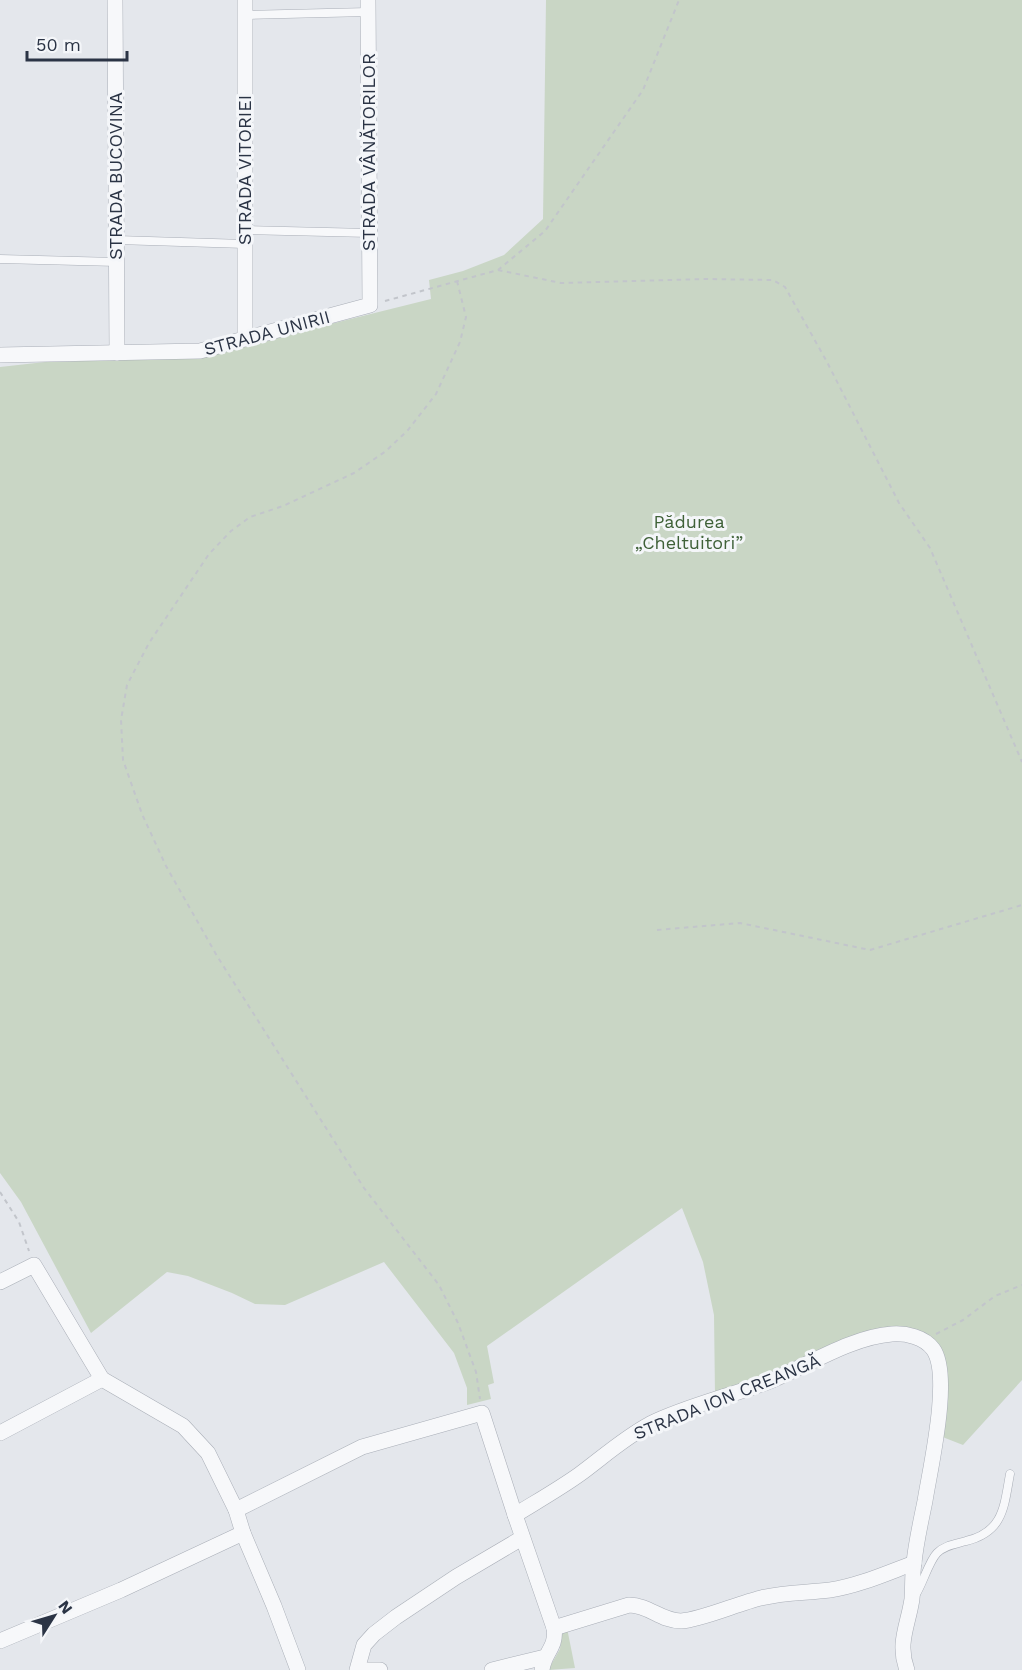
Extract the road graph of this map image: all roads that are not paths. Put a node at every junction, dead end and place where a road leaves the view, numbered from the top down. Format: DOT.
graph roads {
  1 [pos="115,0"];
  2 [pos="368,6"];
  3 [pos="245,7"];
  4 [pos="369,233"];
  5 [pos="245,237"];
  6 [pos="117,240"];
  7 [pos="0,259"];
  8 [pos="117,262"];
  9 [pos="370,305"];
  10 [pos="245,339"];
  11 [pos="117,353"];
  12 [pos="0,355"];
  13 [pos="0,1282"];
  14 [pos="102,1379"];
  15 [pos="0,1433"];
  16 [pos="1010,1474"];
  17 [pos="236,1510"];
  18 [pos="515,1515"];
  19 [pos="243,1533"];
  20 [pos="522,1538"];
  21 [pos="914,1563"];
  22 [pos="912,1600"];
  23 [pos="554,1628"];
  24 [pos="0,1641"];
  25 [pos="544,1664"];
  26 [pos="298,1670"];
  27 [pos="357,1670"];
  28 [pos="364,1670"];
  29 [pos="380,1670"];
  30 [pos="492,1670"];
  31 [pos="907,1670"];
  1 -- 6 [label="street, STRADA BUCOVINA"];
  2 -- 3 [label="lane"];
  2 -- 4 [label="street, STRADA VÂNĂTORILOR"];
  3 -- 5 [label="street, STRADA VITORIEI"];
  4 -- 5 [label="lane"];
  4 -- 9 [label="street, STRADA VÂNĂTORILOR"];
  5 -- 6 [label="lane"];
  5 -- 10 [label="street, STRADA VITORIEI"];
  6 -- 8 [label="street, STRADA BUCOVINA"];
  7 -- 8 [label="lane"];
  8 -- 11 [label="street, STRADA BUCOVINA"];
  9 -- 10 [label="street, STRADA UNIRII"];
  10 -- 11 [label="street, STRADA UNIRII"];
  11 -- 12 [label="street, STRADA UNIRII"];
  13 -- 14 [label="street"];
  14 -- 15 [label="street"];
  14 -- 17 [label="street"];
  16 -- 22 [label="lane"];
  17 -- 18 [label="street"];
  17 -- 19 [label="street"];
  18 -- 20 [label="street"];
  18 -- 21 [label="street, STRADA ION CREANGĂ"];
  19 -- 24 [label="street"];
  19 -- 26 [label="street"];
  20 -- 23 [label="street"];
  20 -- 27 [label="street"];
  21 -- 22 [label="street"];
  21 -- 23 [label="street"];
  22 -- 31 [label="street"];
  23 -- 25 [label="street"];
  25 -- 30 [label="street"];
  28 -- 29 [label="street"];
}
